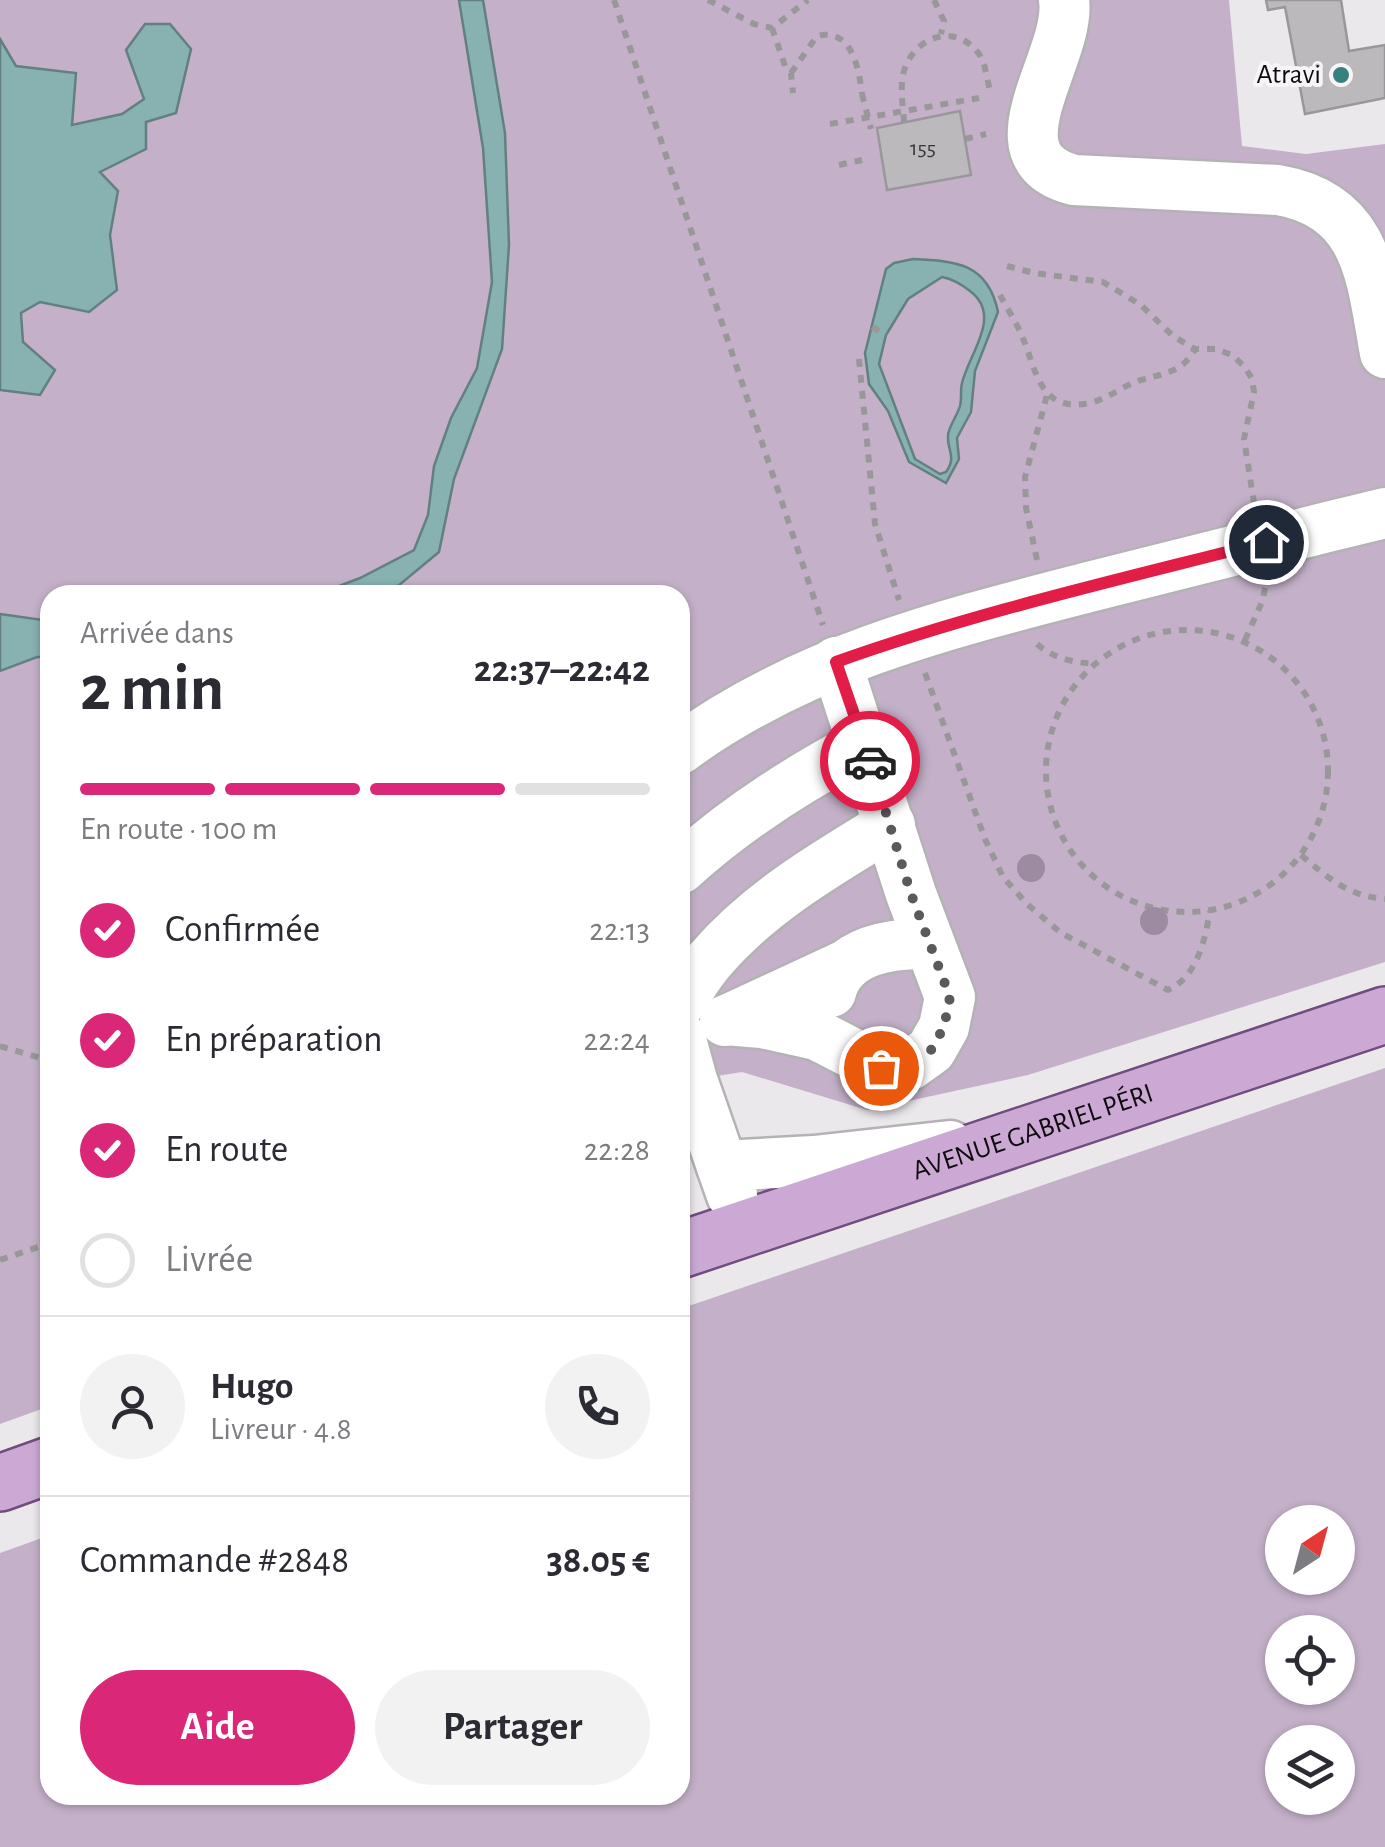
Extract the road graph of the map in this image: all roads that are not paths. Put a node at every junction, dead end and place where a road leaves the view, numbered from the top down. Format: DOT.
graph roads {
  1 [pos="1064,0"];
  2 [pos="1385,353"];
  3 [pos="1385,513"];
  4 [pos="836,662"];
  5 [pos="690,743"];
  6 [pos="864,744"];
  7 [pos="890,825"];
  8 [pos="690,861"];
  9 [pos="929,944"];
  10 [pos="848,964"];
  11 [pos="690,989"];
  12 [pos="1385,1015"];
  13 [pos="726,1020"];
  14 [pos="690,1034"];
  15 [pos="830,1041"];
  16 [pos="690,1068"];
  17 [pos="1005,1139"];
  18 [pos="722,1166"];
  19 [pos="744,1228"];
  20 [pos="690,1247"];
  21 [pos="40,1468"];
  22 [pos="0,1482"];
  1 -- 2 [label="lane"];
  3 -- 4 [label="lane"];
  4 -- 5 [label="lane"];
  4 -- 6 [label="lane"];
  6 -- 7 [label="lane"];
  6 -- 8 [label="lane"];
  7 -- 9 [label="lane"];
  7 -- 11 [label="lane"];
  9 -- 10 [label="lane"];
  9 -- 15 [label="lane"];
  10 -- 13 [label="lane"];
  10 -- 15 [label="lane"];
  12 -- 17 [label="main road, AVENUE GABRIEL PÉRI"];
  13 -- 14 [label="lane"];
  13 -- 15 [label="lane"];
  16 -- 18 [label="lane"];
  17 -- 18 [label="lane"];
  17 -- 19 [label="main road, AVENUE GABRIEL PÉRI"];
  18 -- 19 [label="lane"];
  19 -- 20 [label="main road, AVENUE GABRIEL PÉRI"];
  21 -- 22 [label="main road"];
}
